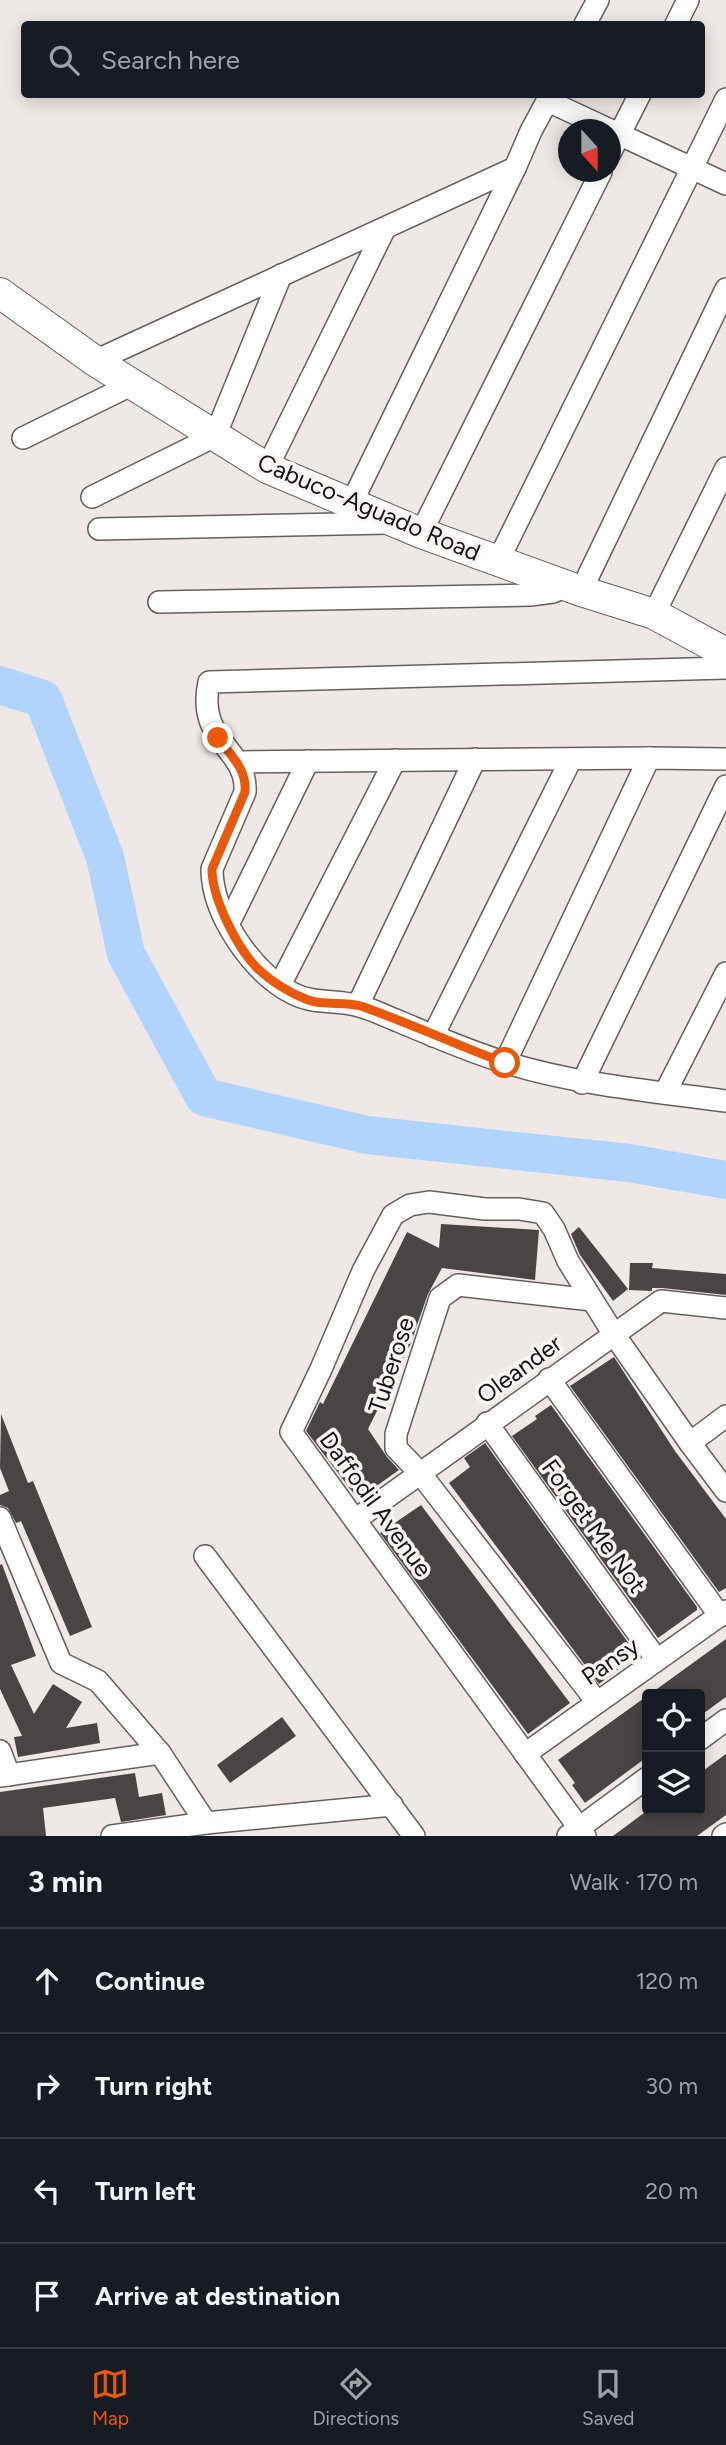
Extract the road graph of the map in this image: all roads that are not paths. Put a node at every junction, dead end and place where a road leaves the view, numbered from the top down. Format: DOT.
graph roads {
  1 [pos="579,0"];
  2 [pos="598,0"];
  3 [pos="688,0"];
  4 [pos="582,21"];
  5 [pos="585,21"];
  6 [pos="678,21"];
  7 [pos="550,98"];
  8 [pos="637,98"];
  9 [pos="726,99"];
  10 [pos="584,119"];
  11 [pos="621,124"];
  12 [pos="621,140"];
  13 [pos="691,167"];
  14 [pos="515,168"];
  15 [pos="596,182"];
  16 [pos="726,184"];
  17 [pos="385,228"];
  18 [pos="282,275"];
  19 [pos="726,289"];
  20 [pos="0,293"];
  21 [pos="95,361"];
  22 [pos="132,384"];
  23 [pos="215,436"];
  24 [pos="23,438"];
  25 [pos="267,468"];
  26 [pos="726,468"];
  27 [pos="92,497"];
  28 [pos="352,502"];
  29 [pos="408,528"];
  30 [pos="99,529"];
  31 [pos="498,561"];
  32 [pos="575,588"];
  33 [pos="159,602"];
  34 [pos="654,614"];
  35 [pos="725,654"];
  36 [pos="649,758"];
  37 [pos="475,759"];
  38 [pos="571,759"];
  39 [pos="726,759"];
  40 [pos="395,760"];
  41 [pos="308,761"];
  42 [pos="237,762"];
  43 [pos="726,786"];
  44 [pos="229,923"];
  45 [pos="726,973"];
  46 [pos="280,985"];
  47 [pos="358,1005"];
  48 [pos="433,1035"];
  49 [pos="505,1063"];
  50 [pos="582,1083"];
  51 [pos="666,1093"];
  52 [pos="726,1101"];
  53 [pos="592,1300"];
  54 [pos="726,1308"];
  55 [pos="613,1333"];
  56 [pos="549,1380"];
  57 [pos="726,1416"];
  58 [pos="487,1423"];
  59 [pos="690,1443"];
  60 [pos="420,1473"];
  61 [pos="726,1491"];
  62 [pos="0,1518"];
  63 [pos="355,1520"];
  64 [pos="205,1556"];
  65 [pos="723,1614"];
  66 [pos="657,1660"];
  67 [pos="597,1702"];
  68 [pos="726,1720"];
  69 [pos="705,1736"];
  70 [pos="0,1751"];
  71 [pos="160,1753"];
  72 [pos="525,1754"];
  73 [pos="4,1775"];
  74 [pos="642,1782"];
  75 [pos="392,1805"];
  76 [pos="206,1823"];
  77 [pos="577,1833"];
  78 [pos="112,1836"];
  79 [pos="414,1836"];
  1 -- 4 [label="street"];
  2 -- 5 [label="street"];
  3 -- 6 [label="street"];
  7 -- 10 [label="street"];
  7 -- 14 [label="street"];
  8 -- 11 [label="street"];
  9 -- 13 [label="street"];
  12 -- 13 [label="street"];
  13 -- 16 [label="street"];
  13 -- 31 [label="street"];
  14 -- 17 [label="street"];
  14 -- 28 [label="street"];
  15 -- 29 [label="street"];
  17 -- 18 [label="street"];
  17 -- 25 [label="street"];
  18 -- 21 [label="street"];
  18 -- 23 [label="street"];
  19 -- 32 [label="street"];
  20 -- 21 [label="street, Cabuco-Aguado Road"];
  21 -- 22 [label="street, Cabuco-Aguado Road"];
  22 -- 23 [label="street, Cabuco-Aguado Road"];
  22 -- 24 [label="street"];
  23 -- 25 [label="street, Cabuco-Aguado Road"];
  23 -- 27 [label="street"];
  25 -- 28 [label="street, Cabuco-Aguado Road"];
  26 -- 34 [label="street"];
  28 -- 29 [label="street, Cabuco-Aguado Road"];
  29 -- 30 [label="street"];
  29 -- 31 [label="street, Cabuco-Aguado Road"];
  31 -- 32 [label="street, Cabuco-Aguado Road"];
  32 -- 33 [label="street"];
  32 -- 34 [label="street, Cabuco-Aguado Road"];
  34 -- 35 [label="street, Cabuco-Aguado Road"];
  35 -- 42 [label="street"];
  36 -- 38 [label="street"];
  36 -- 39 [label="street"];
  36 -- 49 [label="street"];
  37 -- 38 [label="street"];
  37 -- 40 [label="street"];
  37 -- 47 [label="street"];
  38 -- 48 [label="street"];
  40 -- 41 [label="street"];
  40 -- 46 [label="street"];
  41 -- 42 [label="street"];
  41 -- 44 [label="street"];
  42 -- 44 [label="street"];
  43 -- 50 [label="street"];
  44 -- 46 [label="street"];
  45 -- 51 [label="street"];
  46 -- 47 [label="street"];
  47 -- 48 [label="street"];
  48 -- 49 [label="street"];
  49 -- 50 [label="street"];
  50 -- 51 [label="street"];
  51 -- 52 [label="street"];
  53 -- 55 [label="street"];
  53 -- 60 [label="street, Tuberose"];
  53 -- 63 [label="street, Daffodil Avenue"];
  54 -- 55 [label="street, Oleander"];
  55 -- 56 [label="street, Oleander"];
  55 -- 59 [label="street"];
  56 -- 58 [label="street, Oleander"];
  56 -- 65 [label="street"];
  57 -- 59 [label="street"];
  58 -- 60 [label="street, Oleander"];
  58 -- 66 [label="street, Forget Me Not"];
  59 -- 61 [label="street"];
  60 -- 63 [label="street, Oleander"];
  60 -- 67 [label="street, Tuberose"];
  62 -- 71 [label="street"];
  63 -- 72 [label="street, Daffodil Avenue"];
  64 -- 75 [label="street"];
  65 -- 66 [label="street, Pansy"];
  66 -- 67 [label="street, Pansy"];
  67 -- 72 [label="street, Pansy"];
  68 -- 69 [label="street"];
  70 -- 73 [label="street"];
  71 -- 73 [label="street"];
  71 -- 76 [label="street"];
  72 -- 77 [label="street, Daffodil Avenue"];
  74 -- 77 [label="street"];
  75 -- 76 [label="street"];
  75 -- 79 [label="street"];
  76 -- 78 [label="street"];
}
